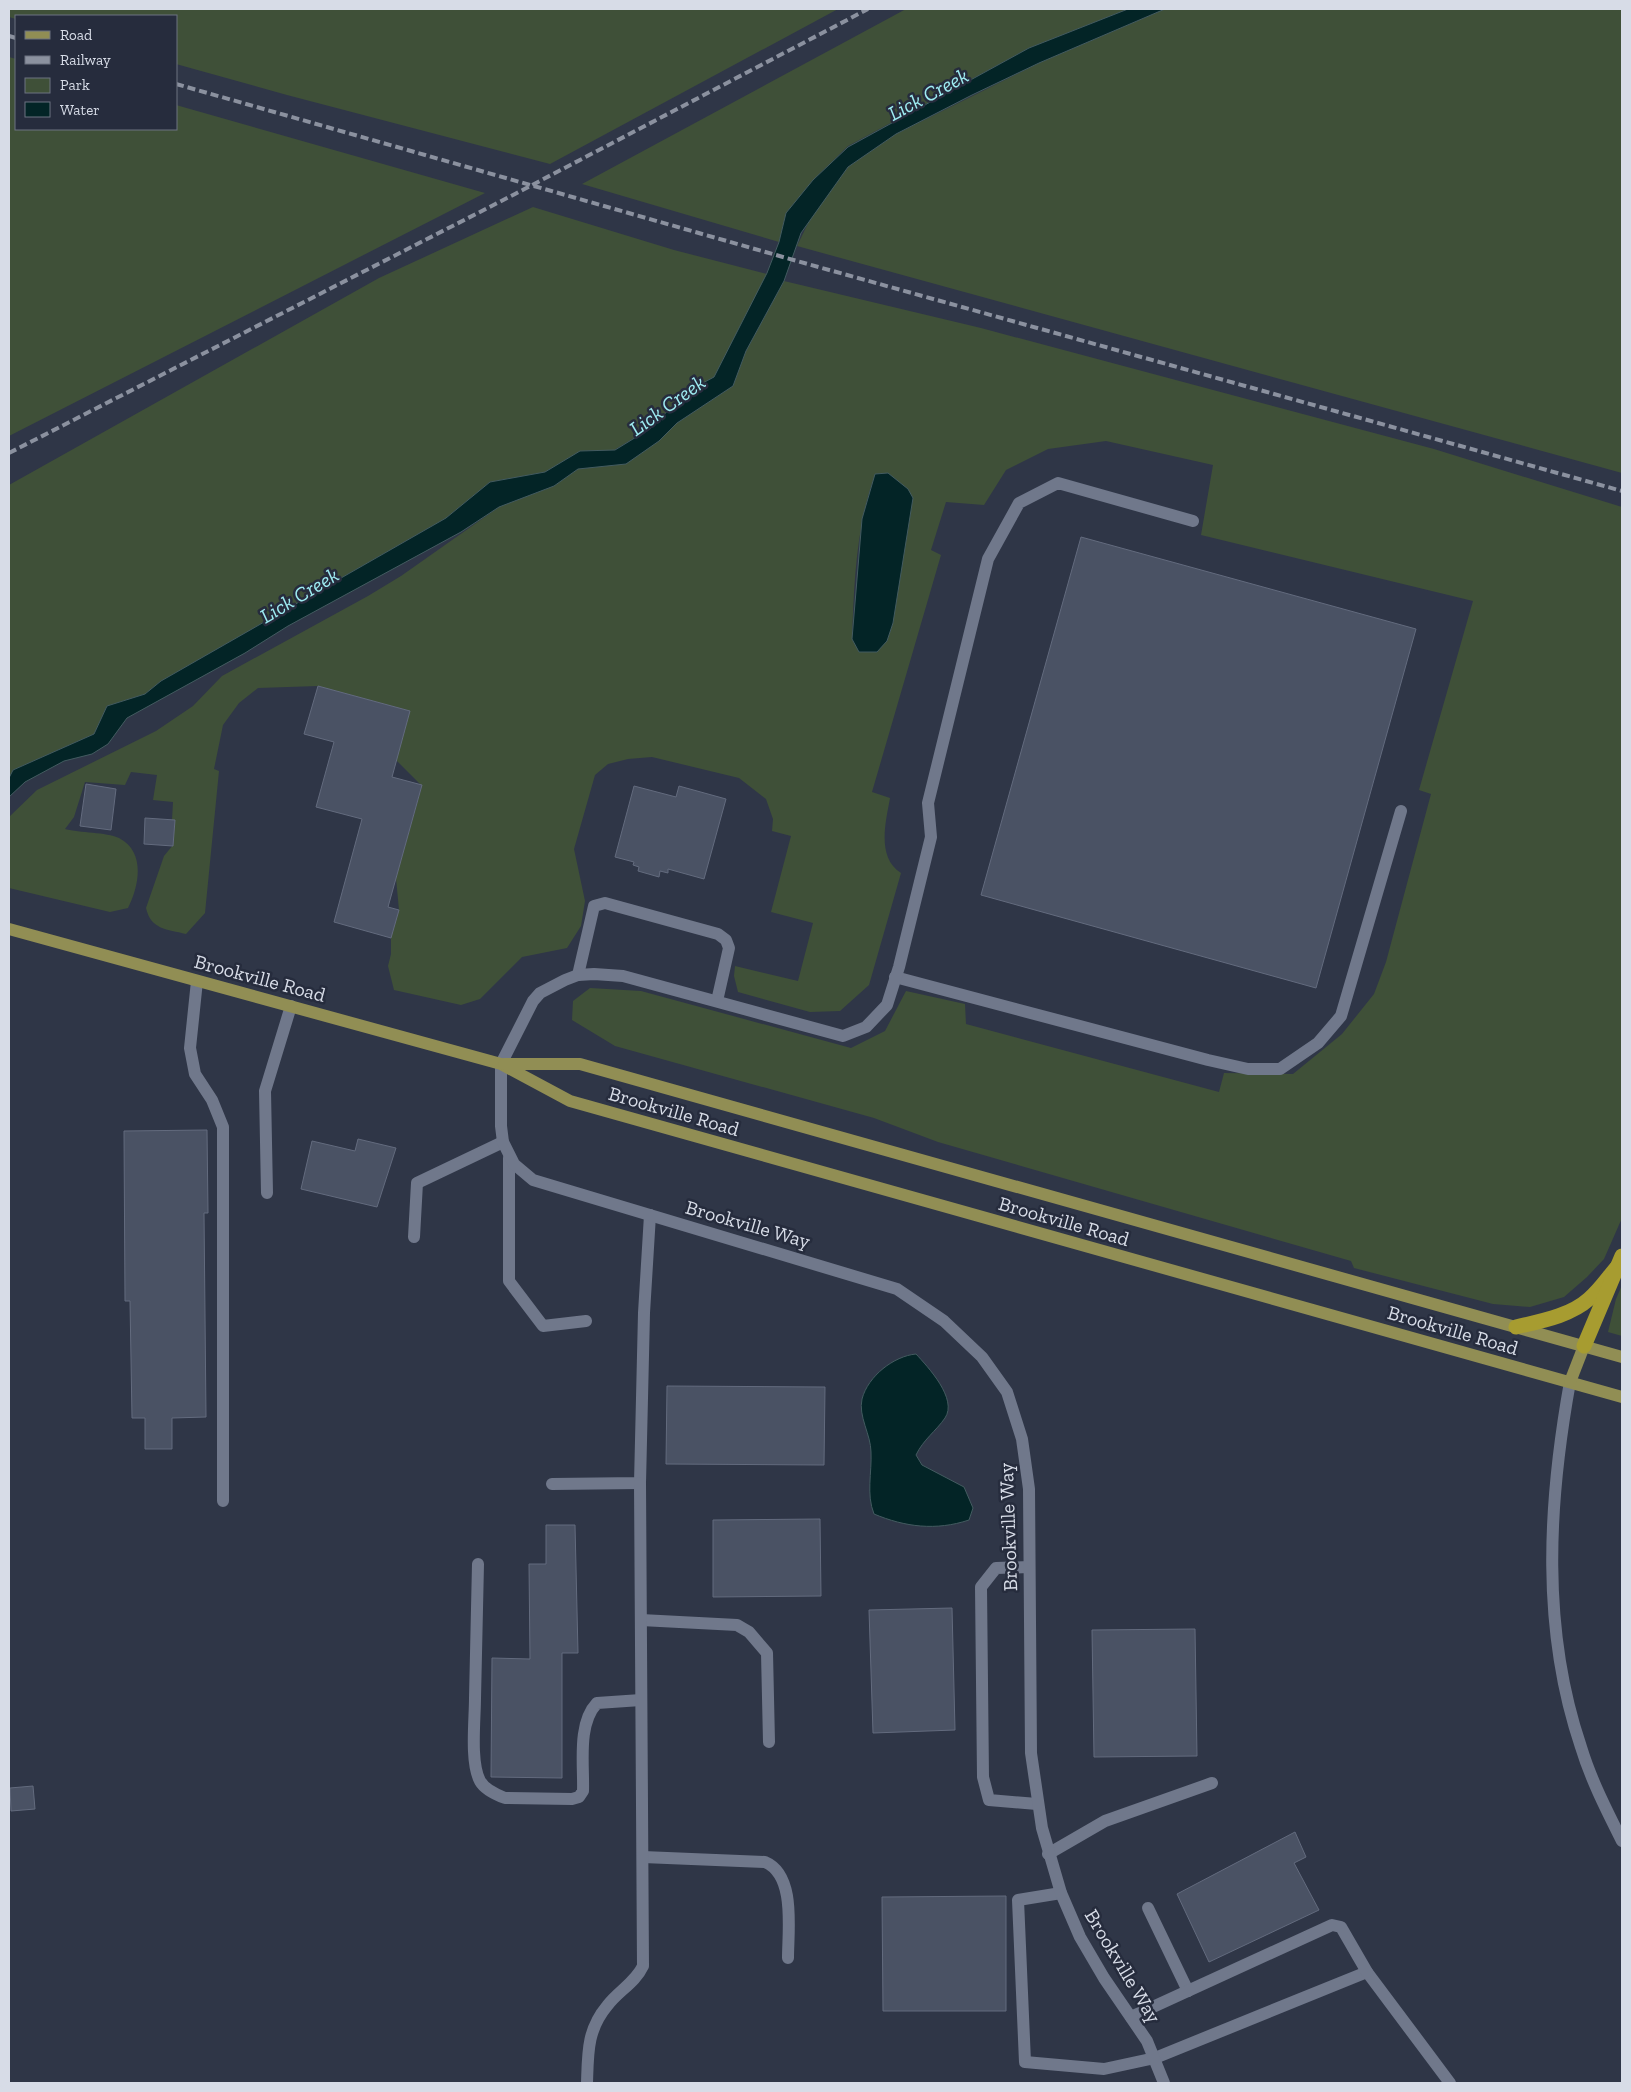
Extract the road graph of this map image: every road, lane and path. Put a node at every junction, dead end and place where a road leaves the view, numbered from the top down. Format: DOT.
graph roads {
  1 [pos="1193,521"];
  2 [pos="1401,812"];
  3 [pos="9,929"];
  4 [pos="578,975"];
  5 [pos="895,978"];
  6 [pos="197,981"];
  7 [pos="717,1002"];
  8 [pos="291,1006"];
  9 [pos="501,1064"];
  10 [pos="503,1142"];
  11 [pos="509,1158"];
  12 [pos="267,1193"];
  13 [pos="650,1215"];
  14 [pos="414,1237"];
  15 [pos="1620,1261"];
  16 [pos="586,1321"];
  17 [pos="1516,1327"];
  18 [pos="1584,1346"];
  19 [pos="1622,1357"];
  20 [pos="1570,1382"];
  21 [pos="1622,1397"];
  22 [pos="640,1483"];
  23 [pos="552,1484"];
  24 [pos="223,1501"];
  25 [pos="478,1564"];
  26 [pos="1030,1567"];
  27 [pos="640,1620"];
  28 [pos="641,1700"];
  29 [pos="769,1742"];
  30 [pos="1212,1783"];
  31 [pos="1037,1804"];
  32 [pos="1622,1841"];
  33 [pos="1048,1854"];
  34 [pos="643,1858"];
  35 [pos="1061,1893"];
  36 [pos="1148,1908"];
  37 [pos="788,1958"];
  38 [pos="1366,1972"];
  39 [pos="1188,1992"];
  40 [pos="1131,2017"];
  41 [pos="1155,2058"];
  42 [pos="587,2083"];
  43 [pos="1164,2083"];
  44 [pos="1450,2083"];
  1 -- 5 [label="street"];
  2 -- 5 [label="street"];
  3 -- 6 [label="main road, Brookville Road"];
  4 -- 7 [label="street"];
  4 -- 7 [label="street"];
  4 -- 9 [label="street"];
  5 -- 7 [label="street"];
  6 -- 8 [label="main road, Brookville Road"];
  6 -- 24 [label="street"];
  8 -- 9 [label="main road, Brookville Road"];
  8 -- 12 [label="street"];
  9 -- 10 [label="street, Brookville Way"];
  9 -- 17 [label="main road, Brookville Road"];
  9 -- 20 [label="main road, Brookville Road"];
  10 -- 11 [label="street, Brookville Way"];
  10 -- 14 [label="street"];
  11 -- 13 [label="street, Brookville Way"];
  11 -- 16 [label="street"];
  13 -- 22 [label="street"];
  13 -- 26 [label="street, Brookville Way"];
  15 -- 17 [label="highway"];
  15 -- 18 [label="highway"];
  17 -- 18 [label="main road, Brookville Road"];
  18 -- 19 [label="main road, Brookville Road"];
  18 -- 20 [label="main road"];
  20 -- 21 [label="main road, Brookville Road"];
  20 -- 32 [label="street"];
  22 -- 23 [label="street"];
  22 -- 27 [label="street"];
  25 -- 28 [label="street"];
  26 -- 31 [label="street, Brookville Way"];
  26 -- 31 [label="street"];
  27 -- 28 [label="street"];
  27 -- 29 [label="street"];
  28 -- 34 [label="street"];
  30 -- 33 [label="street"];
  31 -- 33 [label="street, Brookville Way"];
  33 -- 35 [label="street, Brookville Way"];
  34 -- 37 [label="street"];
  34 -- 42 [label="street"];
  35 -- 40 [label="street, Brookville Way"];
  35 -- 41 [label="street"];
  36 -- 39 [label="street"];
  38 -- 39 [label="street"];
  38 -- 41 [label="street"];
  38 -- 44 [label="street"];
  39 -- 40 [label="street"];
  40 -- 41 [label="street, Brookville Way"];
  41 -- 43 [label="street, Brookville Way"];
}
